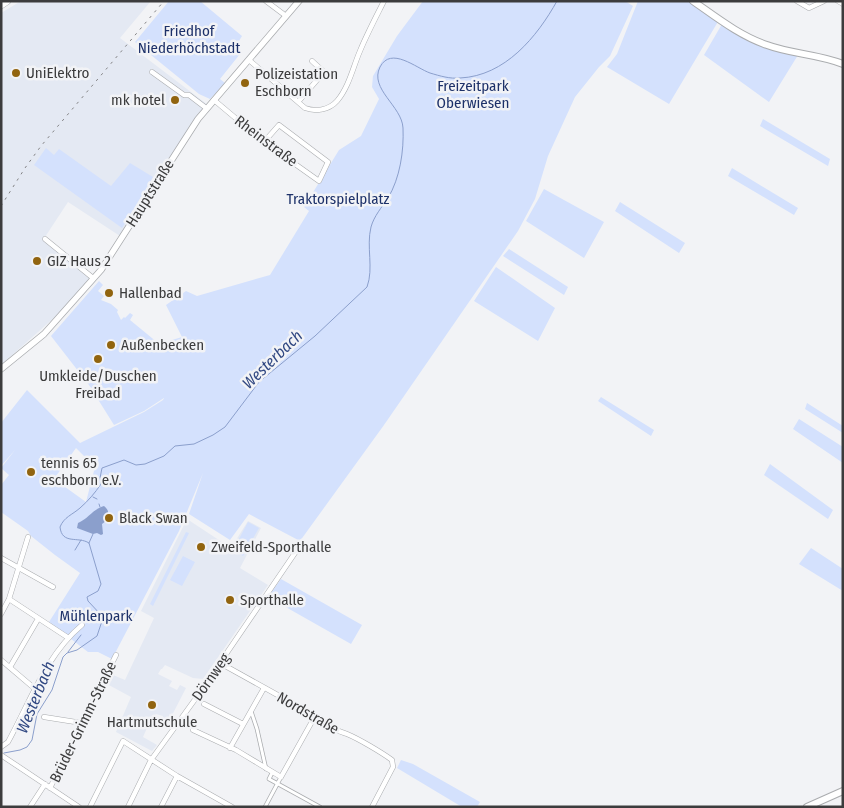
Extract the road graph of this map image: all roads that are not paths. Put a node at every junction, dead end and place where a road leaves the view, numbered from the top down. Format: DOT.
graph roads {
  1 [pos="7,1"];
  2 [pos="266,1"];
  3 [pos="299,1"];
  4 [pos="384,1"];
  5 [pos="693,1"];
  6 [pos="797,1"];
  7 [pos="811,1"];
  8 [pos="824,1"];
  9 [pos="838,1"];
  10 [pos="843,4"];
  11 [pos="1,5"];
  12 [pos="807,7"];
  13 [pos="286,16"];
  14 [pos="249,60"];
  15 [pos="312,61"];
  16 [pos="843,64"];
  17 [pos="152,72"];
  18 [pos="214,100"];
  19 [pos="298,102"];
  20 [pos="206,108"];
  21 [pos="264,142"];
  22 [pos="45,239"];
  23 [pos="93,278"];
  24 [pos="1,369"];
  25 [pos="28,537"];
  26 [pos="297,550"];
  27 [pos="1,558"];
  28 [pos="17,568"];
  29 [pos="53,587"];
  30 [pos="9,599"];
  31 [pos="1,614"];
  32 [pos="38,619"];
  33 [pos="82,625"];
  34 [pos="67,638"];
  35 [pos="116,655"];
  36 [pos="1,660"];
  37 [pos="220,663"];
  38 [pos="10,667"];
  39 [pos="34,688"];
  40 [pos="264,688"];
  41 [pos="204,704"];
  42 [pos="251,710"];
  43 [pos="44,717"];
  44 [pos="314,718"];
  45 [pos="82,723"];
  46 [pos="243,724"];
  47 [pos="193,730"];
  48 [pos="1,748"];
  49 [pos="230,748"];
  50 [pos="2,756"];
  51 [pos="151,760"];
  52 [pos="266,769"];
  53 [pos="272,773"];
  54 [pos="176,776"];
  55 [pos="281,777"];
  56 [pos="278,783"];
  57 [pos="45,784"];
  58 [pos="50,788"];
  59 [pos="843,791"];
  60 [pos="30,807"];
  61 [pos="79,807"];
  62 [pos="90,807"];
  63 [pos="128,807"];
  64 [pos="161,807"];
  65 [pos="232,807"];
  66 [pos="265,807"];
  67 [pos="320,807"];
  68 [pos="372,807"];
  69 [pos="807,807"];
  1 -- 11 [label="highway"];
  2 -- 13 [label="street"];
  3 -- 13 [label="street, Hauptstraße"];
  4 -- 19 [label="street"];
  5 -- 16 [label="main road"];
  6 -- 12 [label="street"];
  7 -- 12 [label="street"];
  8 -- 12 [label="street"];
  9 -- 10 [label="street"];
  13 -- 14 [label="street, Hauptstraße"];
  14 -- 18 [label="street, Hauptstraße"];
  14 -- 19 [label="street"];
  15 -- 19 [label="street"];
  17 -- 20 [label="street"];
  18 -- 20 [label="street, Hauptstraße"];
  18 -- 21 [label="street, Rheinstraße"];
  20 -- 23 [label="street, Hauptstraße"];
  21 -- 21 [label="street, Rheinstraße"];
  22 -- 23 [label="street"];
  23 -- 24 [label="street, Hauptstraße"];
  25 -- 28 [label="street"];
  26 -- 37 [label="street, Dörnweg"];
  27 -- 28 [label="street"];
  28 -- 29 [label="street"];
  28 -- 30 [label="street"];
  30 -- 31 [label="street"];
  30 -- 32 [label="street"];
  32 -- 34 [label="street"];
  32 -- 38 [label="street"];
  33 -- 34 [label="street"];
  34 -- 39 [label="street"];
  35 -- 45 [label="street, Brüder-Grimm-Straße"];
  36 -- 38 [label="street"];
  37 -- 40 [label="street, Nordstraße"];
  37 -- 51 [label="street, Dörnweg"];
  38 -- 39 [label="street"];
  39 -- 48 [label="street"];
  40 -- 42 [label="street"];
  40 -- 44 [label="street, Nordstraße"];
  41 -- 46 [label="street"];
  42 -- 46 [label="street"];
  42 -- 52 [label="street"];
  43 -- 45 [label="street"];
  44 -- 55 [label="street"];
  44 -- 68 [label="street, Nordstraße"];
  45 -- 58 [label="street, Brüder-Grimm-Straße"];
  46 -- 49 [label="street"];
  47 -- 49 [label="street"];
  49 -- 52 [label="street"];
  50 -- 57 [label="street"];
  51 -- 54 [label="street"];
  51 -- 62 [label="street"];
  51 -- 63 [label="street, Dörnweg"];
  52 -- 53 [label="street"];
  53 -- 55 [label="street"];
  53 -- 56 [label="street"];
  54 -- 64 [label="street"];
  54 -- 65 [label="street"];
  55 -- 56 [label="street"];
  56 -- 66 [label="street"];
  56 -- 67 [label="street"];
  57 -- 58 [label="street"];
  57 -- 60 [label="street"];
  58 -- 61 [label="street"];
  59 -- 69 [label="main road"];
}
